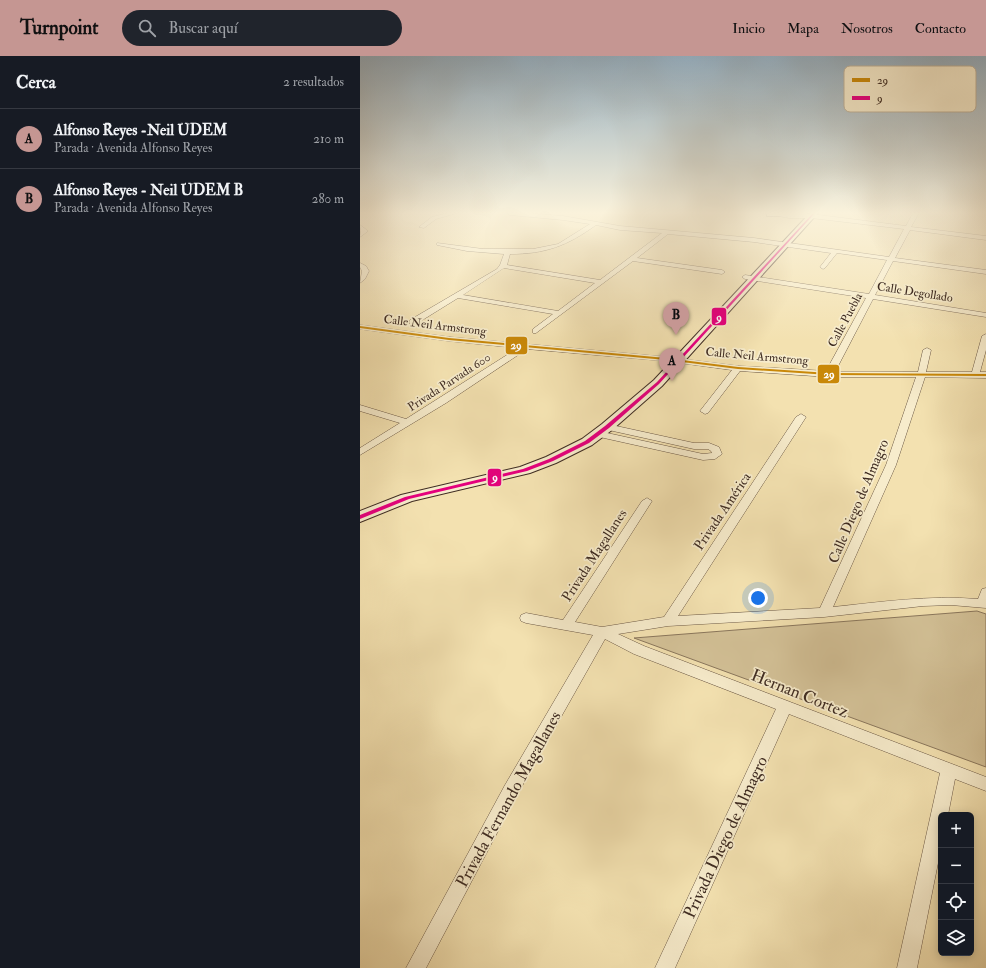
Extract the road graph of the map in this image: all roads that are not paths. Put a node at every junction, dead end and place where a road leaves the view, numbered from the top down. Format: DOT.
graph roads {
  1 [pos="506,256"];
  2 [pos="636,256"];
  3 [pos="771,256"];
  4 [pos="832,256"];
  5 [pos="867,256"];
  6 [pos="892,256"];
  7 [pos="631,259"];
  8 [pos="890,259"];
  9 [pos="360,265"];
  10 [pos="503,266"];
  11 [pos="823,267"];
  12 [pos="363,270"];
  13 [pos="722,272"];
  14 [pos="986,272"];
  15 [pos="750,278"];
  16 [pos="360,281"];
  17 [pos="600,282"];
  18 [pos="458,296"];
  19 [pos="870,296"];
  20 [pos="558,313"];
  21 [pos="986,315"];
  22 [pos="413,322"];
  23 [pos="360,327"];
  24 [pos="374,329"];
  25 [pos="536,331"];
  26 [pos="360,333"];
  27 [pos="986,336"];
  28 [pos="524,347"];
  29 [pos="927,350"];
  30 [pos="672,360"];
  31 [pos="738,368"];
  32 [pos="829,374"];
  33 [pos="975,375"];
  34 [pos="986,375"];
  35 [pos="921,376"];
  36 [pos="360,408"];
  37 [pos="705,412"];
  38 [pos="801,417"];
  39 [pos="408,423"];
  40 [pos="602,431"];
  41 [pos="360,452"];
  42 [pos="647,501"];
  43 [pos="360,505"];
  44 [pos="360,516"];
  45 [pos="985,600"];
  46 [pos="824,612"];
  47 [pos="526,618"];
  48 [pos="668,621"];
  49 [pos="567,625"];
  50 [pos="602,632"];
  51 [pos="785,706"];
  52 [pos="949,770"];
  53 [pos="986,784"];
  54 [pos="416,968"];
  55 [pos="665,968"];
  56 [pos="906,968"];
  1 -- 10 [label="street"];
  2 -- 7 [label="street"];
  3 -- 15 [label="main road"];
  4 -- 11 [label="street"];
  5 -- 8 [label="street"];
  6 -- 8 [label="street, Calle Puebla"];
  7 -- 13 [label="street"];
  7 -- 17 [label="street"];
  8 -- 14 [label="street"];
  8 -- 19 [label="street, Calle Puebla"];
  9 -- 12 [label="street"];
  10 -- 17 [label="street"];
  10 -- 18 [label="street"];
  12 -- 16 [label="street"];
  15 -- 19 [label="street, Calle Degollado"];
  15 -- 30 [label="main road"];
  17 -- 20 [label="street"];
  18 -- 20 [label="street"];
  18 -- 22 [label="street"];
  19 -- 21 [label="street, Calle Degollado"];
  19 -- 32 [label="street, Calle Puebla"];
  20 -- 25 [label="street"];
  23 -- 24 [label="street, Calle Neil Armstrong"];
  24 -- 26 [label="street"];
  24 -- 28 [label="street, Calle Neil Armstrong"];
  27 -- 33 [label="street"];
  28 -- 30 [label="street, Calle Neil Armstrong"];
  28 -- 39 [label="street, Privada Parvada 600"];
  29 -- 35 [label="street, Calle Diego de Almagro"];
  30 -- 31 [label="street, Calle Neil Armstrong"];
  30 -- 40 [label="main road"];
  30 -- 43 [label="main road"];
  31 -- 32 [label="street, Calle Neil Armstrong"];
  31 -- 37 [label="street"];
  32 -- 35 [label="street, Calle Neil Armstrong"];
  33 -- 34 [label="street, Calle Neil Armstrong"];
  33 -- 35 [label="street, Calle Neil Armstrong"];
  35 -- 46 [label="street, Calle Diego de Almagro"];
  36 -- 39 [label="street, Privada Parvada 600"];
  38 -- 48 [label="street, Privada América"];
  39 -- 41 [label="street"];
  40 -- 40 [label="street"];
  40 -- 44 [label="main road"];
  42 -- 49 [label="street, Privada Magallanes"];
  45 -- 46 [label="street"];
  46 -- 48 [label="street"];
  47 -- 49 [label="street"];
  48 -- 50 [label="street"];
  49 -- 50 [label="street"];
  50 -- 51 [label="street, Hernan Cortez"];
  50 -- 54 [label="street, Privada Fernando Magallanes"];
  51 -- 52 [label="street, Hernan Cortez"];
  51 -- 55 [label="street, Privada Diego de Almagro"];
  52 -- 53 [label="street, Hernan Cortez"];
  52 -- 56 [label="street"];
}
